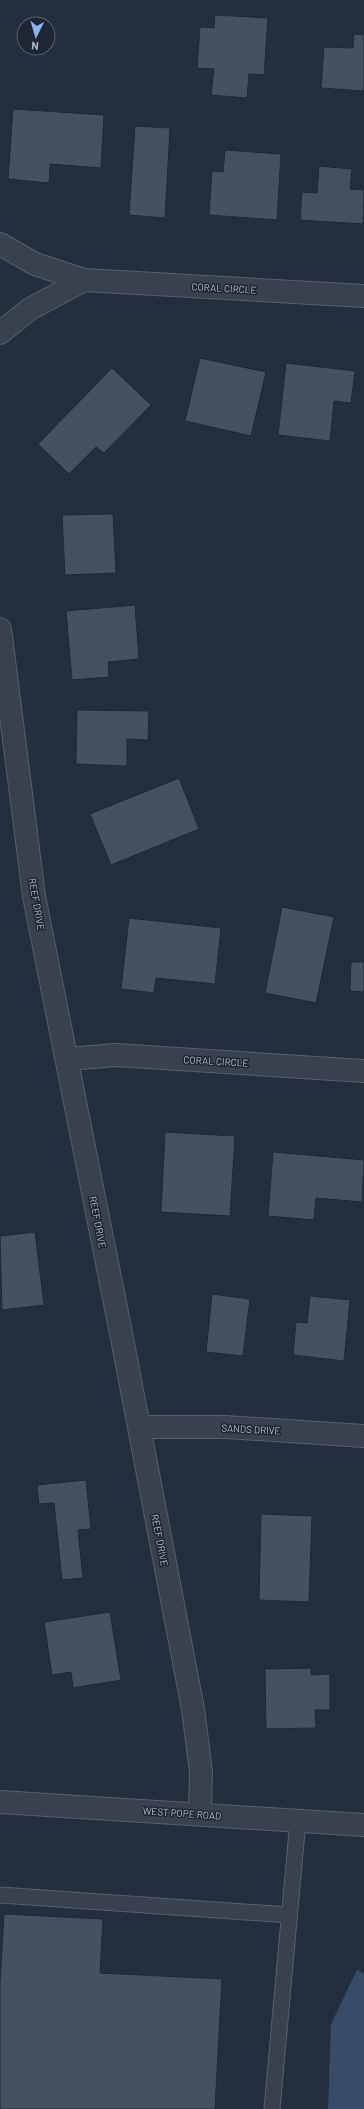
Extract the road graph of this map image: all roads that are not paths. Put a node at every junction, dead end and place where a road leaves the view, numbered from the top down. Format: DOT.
graph roads {
  1 [pos="0,244"];
  2 [pos="84,280"];
  3 [pos="364,296"];
  4 [pos="0,333"];
  5 [pos="0,628"];
  6 [pos="68,1059"];
  7 [pos="364,1071"];
  8 [pos="139,1427"];
  9 [pos="364,1436"];
  10 [pos="0,1802"];
  11 [pos="200,1813"];
  12 [pos="298,1820"];
  13 [pos="364,1825"];
  14 [pos="0,1895"];
  15 [pos="289,1915"];
  16 [pos="272,2109"];
  1 -- 2 [label="street, CORAL CIRCLE"];
  2 -- 3 [label="street, CORAL CIRCLE"];
  2 -- 4 [label="street"];
  5 -- 6 [label="street, REEF DRIVE"];
  6 -- 7 [label="street, CORAL CIRCLE"];
  6 -- 8 [label="street, REEF DRIVE"];
  8 -- 9 [label="street, SANDS DRIVE"];
  8 -- 11 [label="street, REEF DRIVE"];
  10 -- 11 [label="street, WEST POPE ROAD"];
  11 -- 12 [label="street, WEST POPE ROAD"];
  12 -- 13 [label="street, WEST POPE ROAD"];
  12 -- 15 [label="lane"];
  14 -- 15 [label="lane"];
  15 -- 16 [label="lane"];
}
